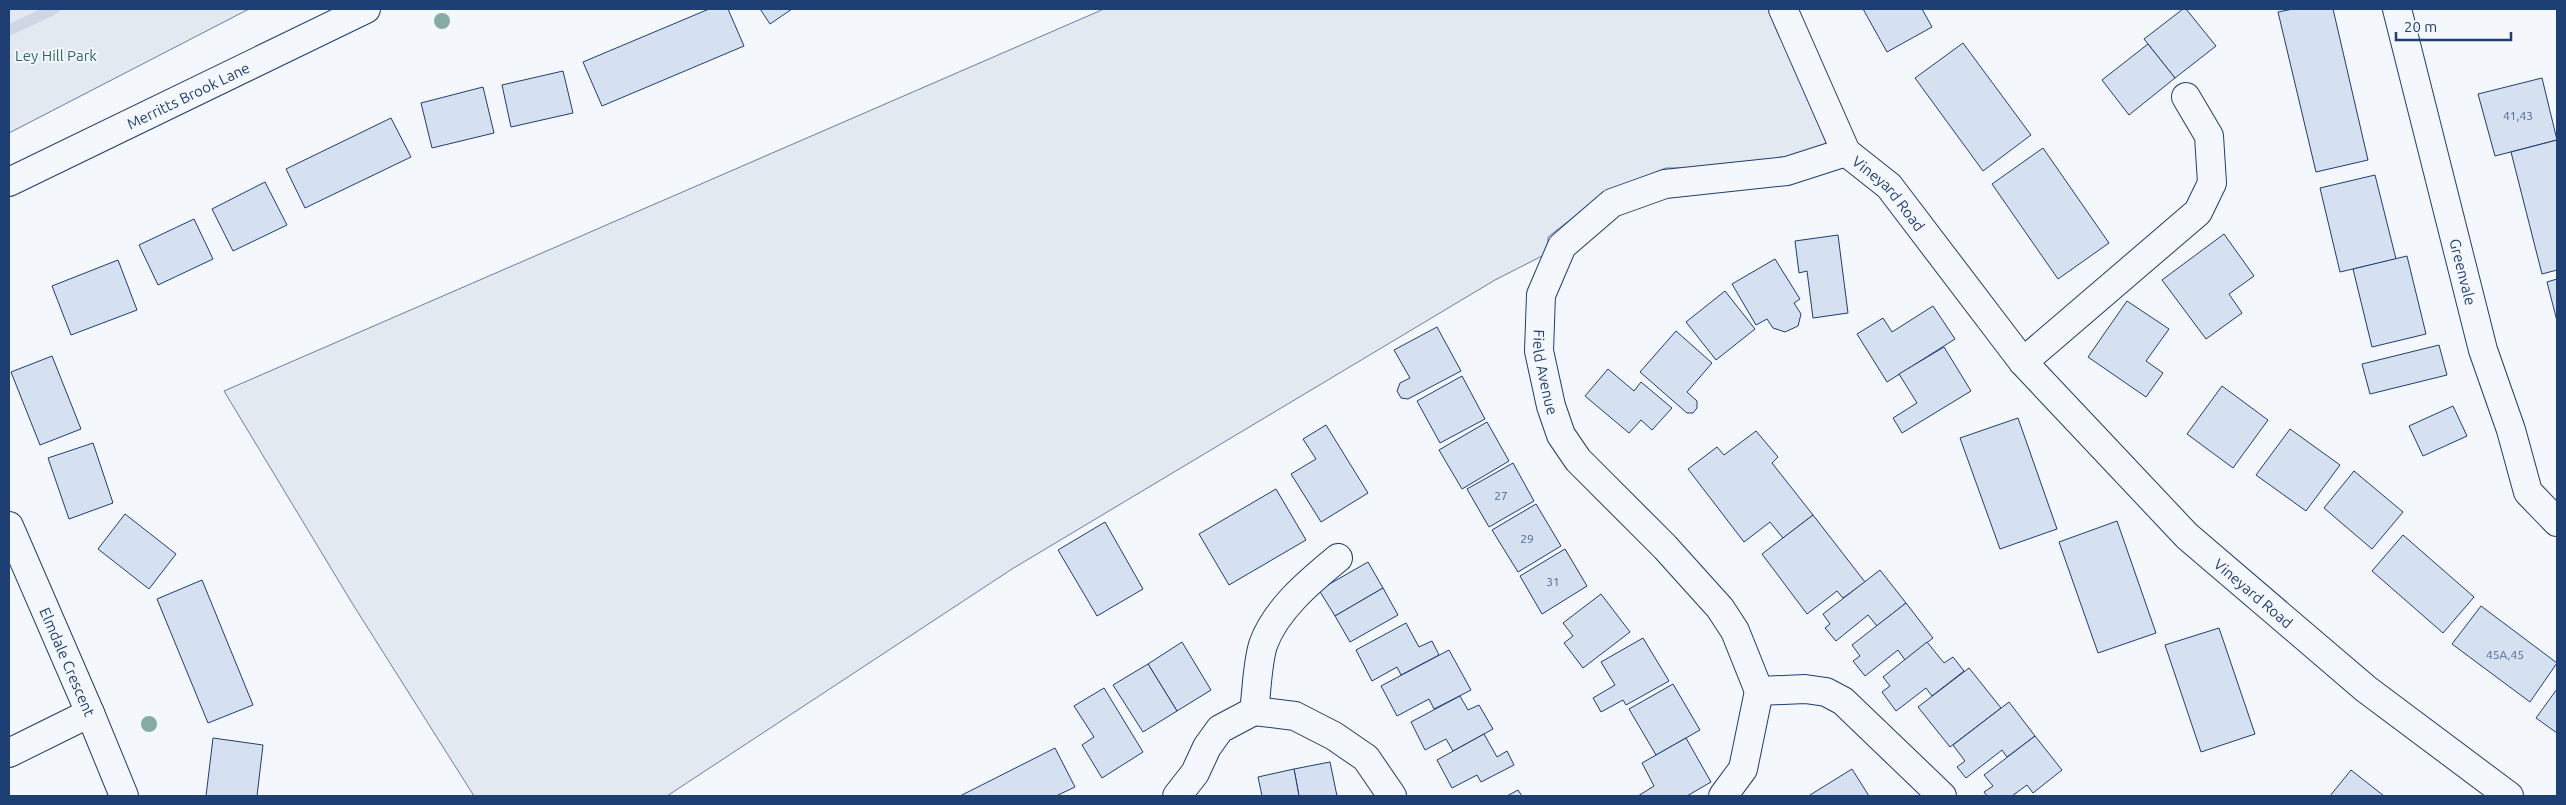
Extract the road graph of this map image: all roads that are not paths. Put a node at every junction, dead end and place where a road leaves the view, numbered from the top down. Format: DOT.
graph roads {
  1 [pos="366,9"];
  2 [pos="1783,9"];
  3 [pos="2397,9"];
  4 [pos="2186,97"];
  5 [pos="1846,152"];
  6 [pos="9,182"];
  7 [pos="2023,362"];
  8 [pos="2557,522"];
  9 [pos="9,526"];
  10 [pos="1338,558"];
  11 [pos="1759,691"];
  12 [pos="1254,711"];
  13 [pos="90,713"];
  14 [pos="9,753"];
  15 [pos="124,796"];
  16 [pos="1177,796"];
  17 [pos="1392,796"];
  18 [pos="1723,796"];
  19 [pos="1942,796"];
  20 [pos="2509,796"];
  1 -- 6 [label="street, Merritts Brook Lane"];
  2 -- 5 [label="street, Vineyard Road"];
  3 -- 8 [label="street, Greenvale"];
  4 -- 7 [label="street"];
  5 -- 7 [label="street, Vineyard Road"];
  5 -- 11 [label="street, Field Avenue"];
  7 -- 20 [label="street, Vineyard Road"];
  9 -- 13 [label="street, Elmdale Crescent"];
  10 -- 12 [label="street"];
  11 -- 18 [label="street"];
  11 -- 19 [label="street"];
  12 -- 16 [label="street"];
  12 -- 17 [label="street"];
  13 -- 14 [label="street"];
  13 -- 15 [label="street, Elmdale Crescent"];
}
